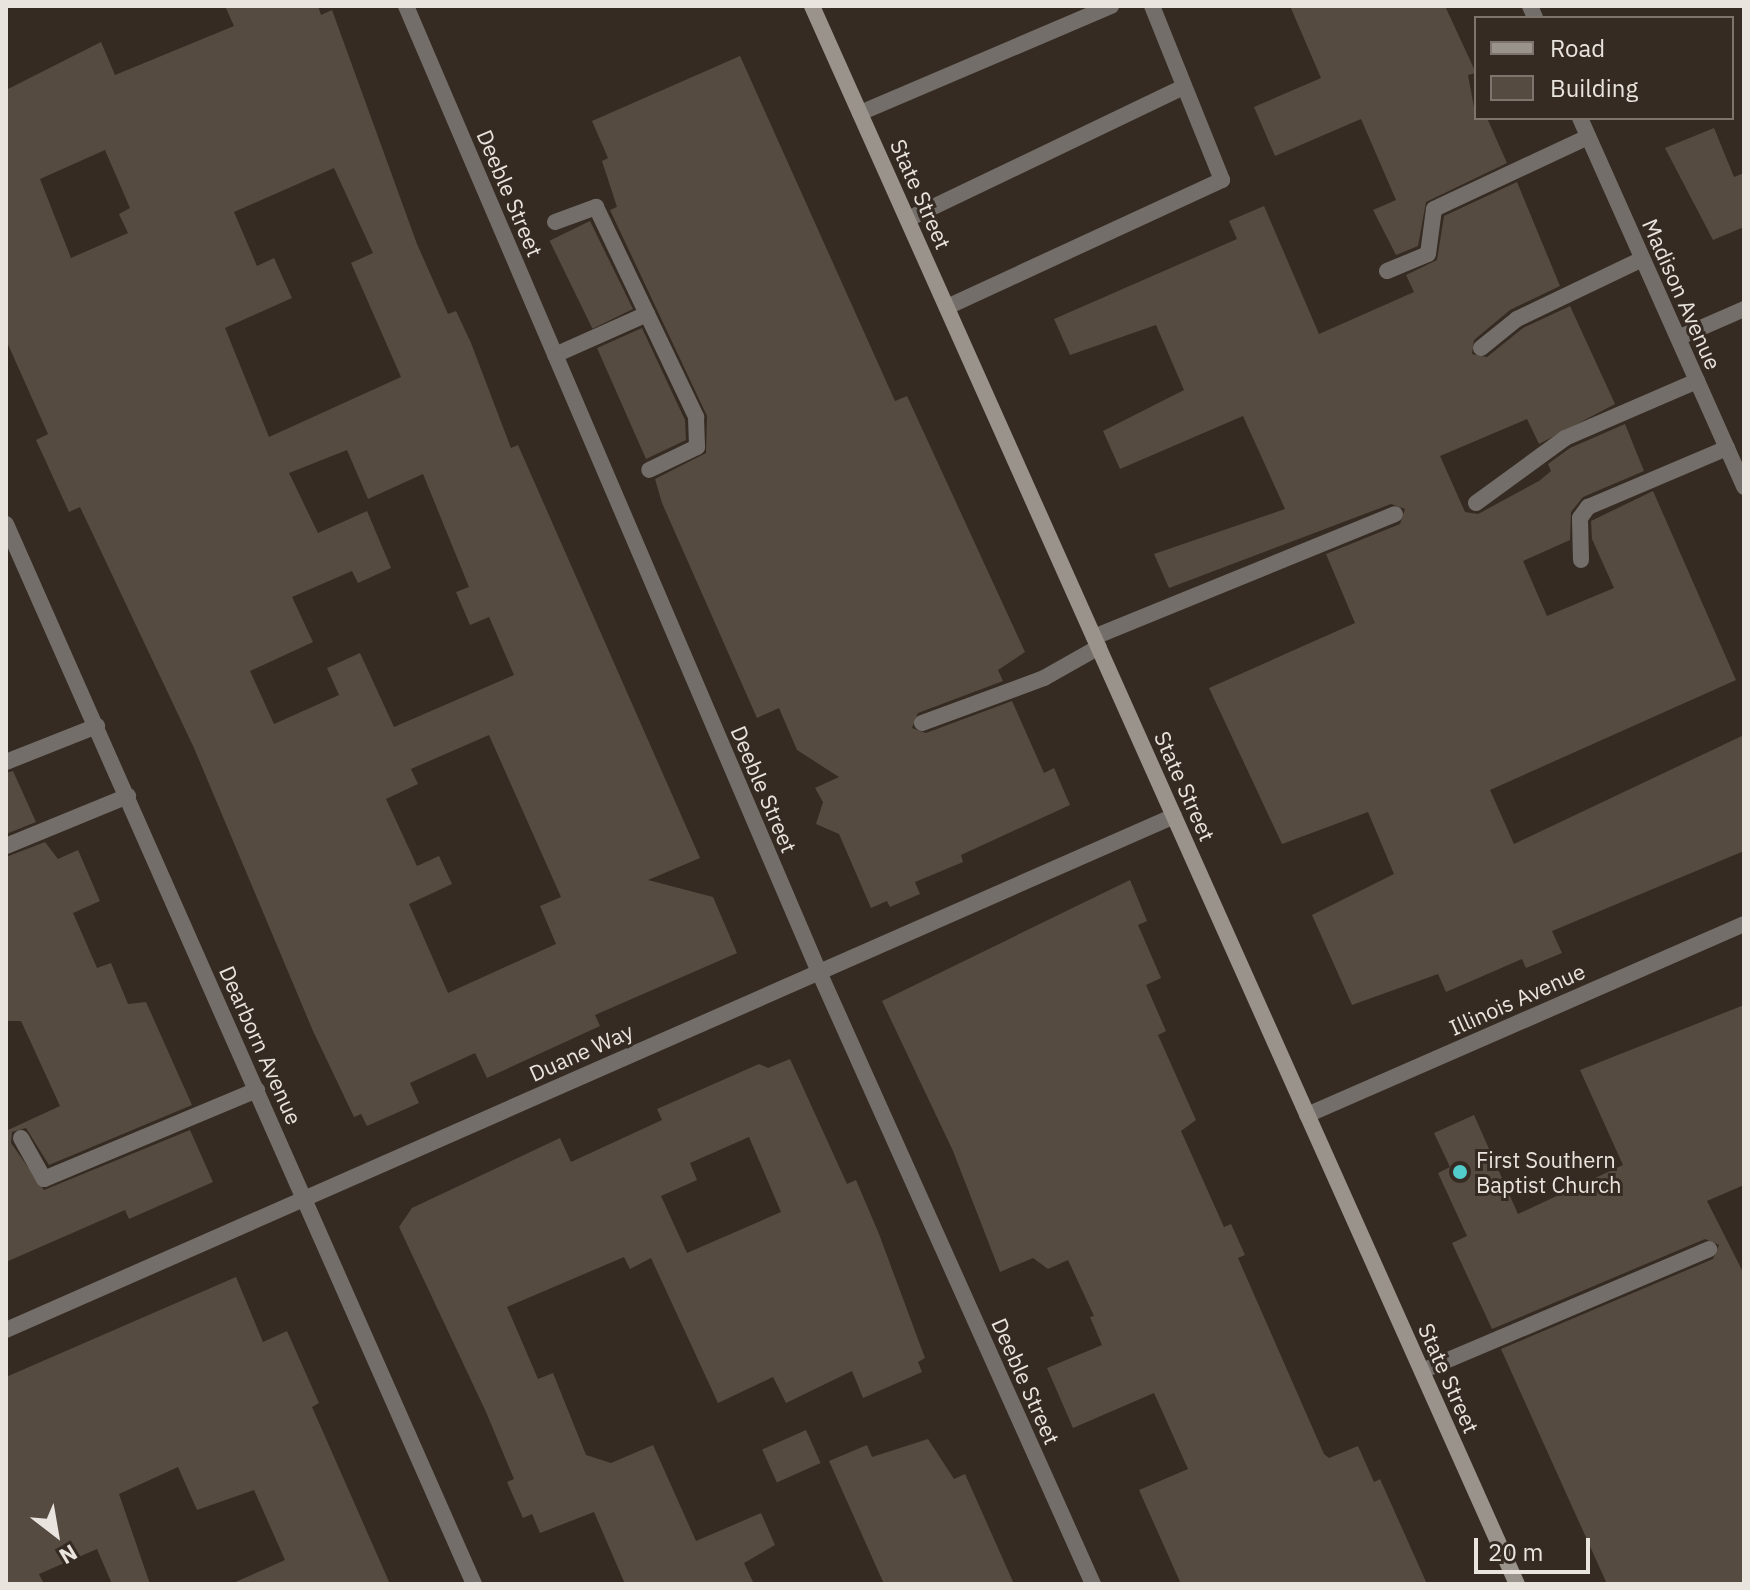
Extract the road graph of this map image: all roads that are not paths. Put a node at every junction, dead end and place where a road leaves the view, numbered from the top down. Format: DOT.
graph roads {
  1 [pos="406,6"];
  2 [pos="812,6"];
  3 [pos="1111,6"];
  4 [pos="1152,6"];
  5 [pos="1184,87"];
  6 [pos="860,113"];
  7 [pos="1581,120"];
  8 [pos="1588,137"];
  9 [pos="908,219"];
  10 [pos="555,222"];
  11 [pos="1642,259"];
  12 [pos="1387,271"];
  13 [pos="947,307"];
  14 [pos="1744,309"];
  15 [pos="647,314"];
  16 [pos="1680,337"];
  17 [pos="1481,348"];
  18 [pos="555,355"];
  19 [pos="1697,381"];
  20 [pos="1727,448"];
  21 [pos="649,470"];
  22 [pos="1744,487"];
  23 [pos="1476,503"];
  24 [pos="1395,514"];
  25 [pos="6,524"];
  26 [pos="1581,560"];
  27 [pos="1096,642"];
  28 [pos="922,723"];
  29 [pos="97,726"];
  30 [pos="6,762"];
  31 [pos="128,796"];
  32 [pos="1174,816"];
  33 [pos="6,846"];
  34 [pos="1744,924"];
  35 [pos="819,972"];
  36 [pos="257,1090"];
  37 [pos="1307,1115"];
  38 [pos="21,1138"];
  39 [pos="304,1198"];
  40 [pos="1709,1249"];
  41 [pos="6,1330"];
  42 [pos="1422,1371"];
  43 [pos="474,1584"];
  44 [pos="1093,1584"];
  45 [pos="1517,1584"];
  1 -- 18 [label="street, Deeble Street"];
  2 -- 6 [label="main road, State Street"];
  3 -- 6 [label="street"];
  4 -- 5 [label="street"];
  5 -- 9 [label="street"];
  5 -- 13 [label="street"];
  6 -- 9 [label="main road, State Street"];
  7 -- 8 [label="street, Madison Avenue"];
  8 -- 11 [label="street, Madison Avenue"];
  8 -- 12 [label="street"];
  9 -- 13 [label="main road, State Street"];
  10 -- 15 [label="street"];
  11 -- 16 [label="street, Madison Avenue"];
  11 -- 17 [label="street"];
  13 -- 27 [label="main road, State Street"];
  14 -- 16 [label="street"];
  15 -- 18 [label="street"];
  15 -- 21 [label="street"];
  16 -- 19 [label="street, Madison Avenue"];
  18 -- 35 [label="street, Deeble Street"];
  19 -- 20 [label="street, Madison Avenue"];
  19 -- 23 [label="street"];
  20 -- 22 [label="street, Madison Avenue"];
  20 -- 26 [label="street"];
  24 -- 27 [label="street"];
  25 -- 29 [label="street, Dearborn Avenue"];
  27 -- 28 [label="street"];
  27 -- 32 [label="main road, State Street"];
  29 -- 30 [label="street"];
  29 -- 31 [label="street, Dearborn Avenue"];
  31 -- 33 [label="street"];
  31 -- 36 [label="street, Dearborn Avenue"];
  32 -- 35 [label="street, Duane Way"];
  32 -- 37 [label="main road, State Street"];
  34 -- 37 [label="street, Illinois Avenue"];
  35 -- 39 [label="street, Duane Way"];
  35 -- 44 [label="street, Deeble Street"];
  36 -- 38 [label="street"];
  36 -- 39 [label="street, Dearborn Avenue"];
  37 -- 42 [label="main road, State Street"];
  39 -- 41 [label="street, Duane Way"];
  39 -- 43 [label="street, Dearborn Avenue"];
  40 -- 42 [label="street"];
  42 -- 45 [label="main road, State Street"];
}
